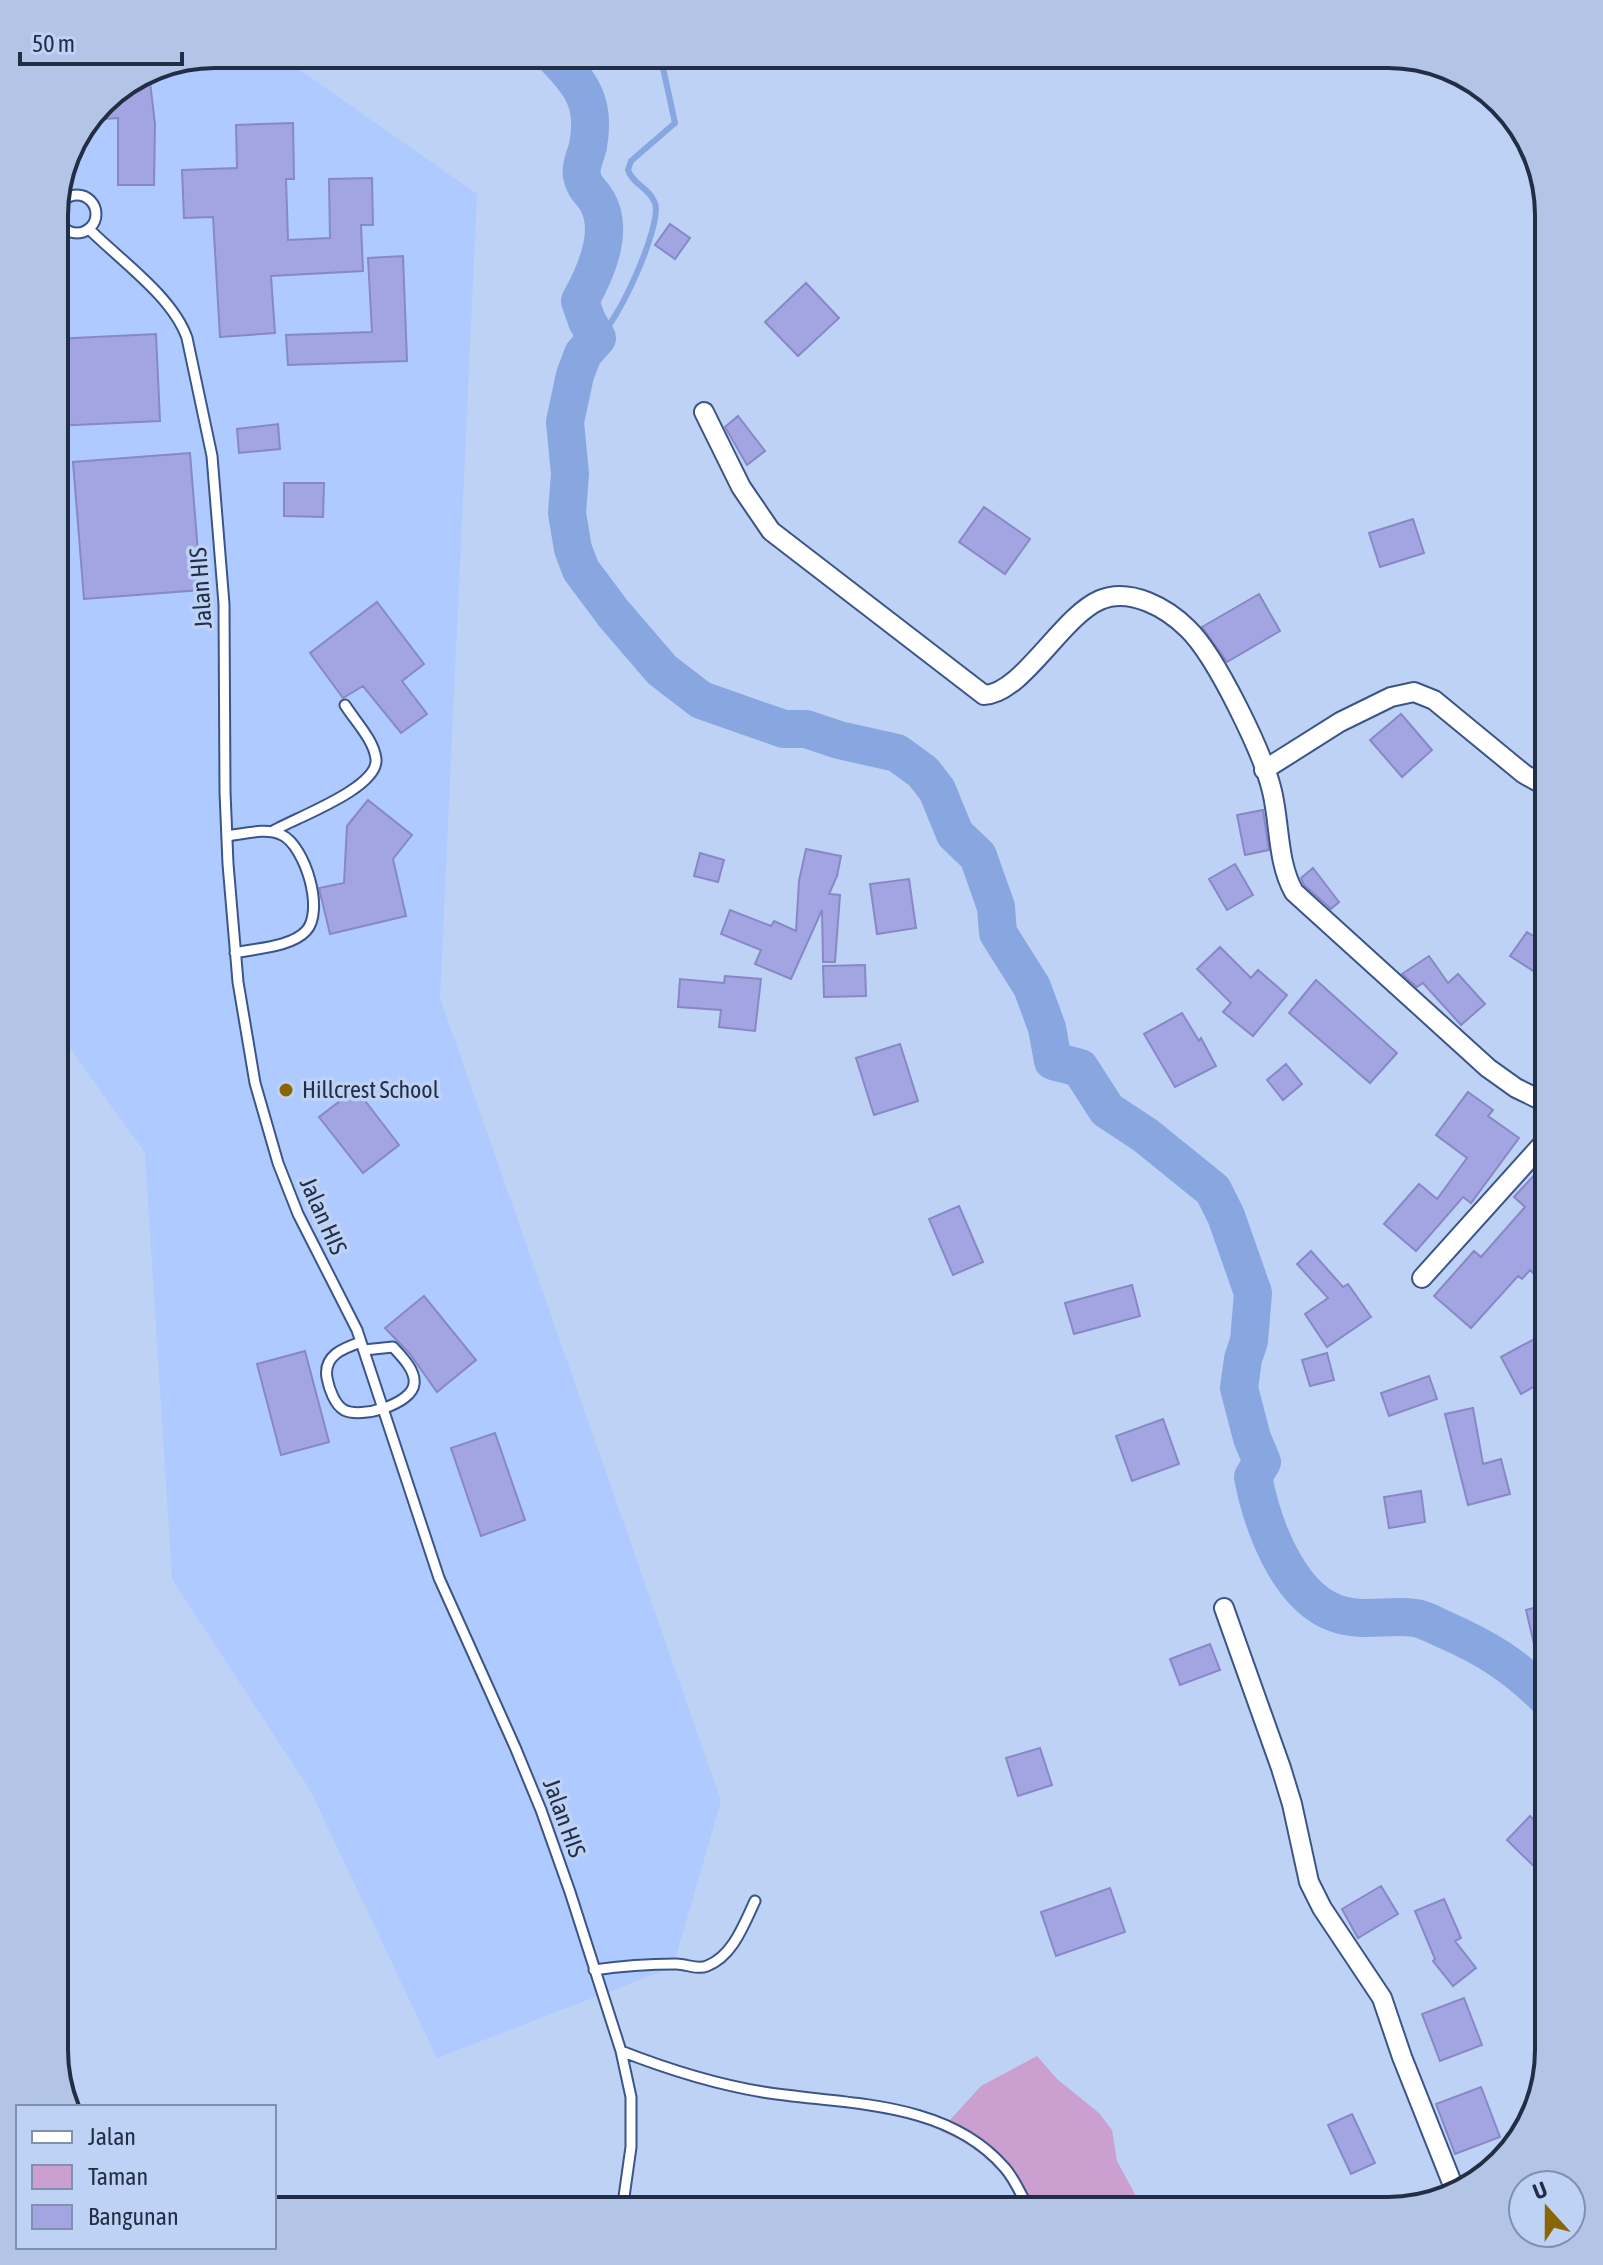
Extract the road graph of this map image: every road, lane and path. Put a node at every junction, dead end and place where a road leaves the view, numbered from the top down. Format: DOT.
graph roads {
  1 [pos="69,198"];
  2 [pos="89,229"];
  3 [pos="68,230"];
  4 [pos="704,412"];
  5 [pos="345,705"];
  6 [pos="1264,770"];
  7 [pos="1535,780"];
  8 [pos="273,831"];
  9 [pos="227,836"];
  10 [pos="235,953"];
  11 [pos="1535,1097"];
  12 [pos="1535,1153"];
  13 [pos="1422,1278"];
  14 [pos="362,1346"];
  15 [pos="383,1410"];
  16 [pos="1224,1608"];
  17 [pos="755,1901"];
  18 [pos="594,1970"];
  19 [pos="621,2051"];
  20 [pos="1452,2182"];
  21 [pos="624,2197"];
  22 [pos="1022,2197"];
  1 -- 2 [label="lane, Jalan HIS"];
  2 -- 3 [label="lane, Jalan HIS"];
  2 -- 9 [label="lane, Jalan HIS"];
  4 -- 6 [label="street"];
  5 -- 8 [label="lane"];
  6 -- 7 [label="street"];
  6 -- 11 [label="street"];
  8 -- 9 [label="lane"];
  8 -- 10 [label="lane"];
  9 -- 10 [label="lane, Jalan HIS"];
  10 -- 14 [label="lane, Jalan HIS"];
  12 -- 13 [label="street"];
  14 -- 15 [label="lane, Jalan HIS"];
  14 -- 15 [label="lane"];
  14 -- 15 [label="lane"];
  15 -- 18 [label="lane, Jalan HIS"];
  16 -- 20 [label="street"];
  17 -- 18 [label="lane"];
  18 -- 19 [label="lane, Jalan HIS"];
  19 -- 21 [label="lane, Jalan HIS"];
  19 -- 22 [label="lane"];
}
